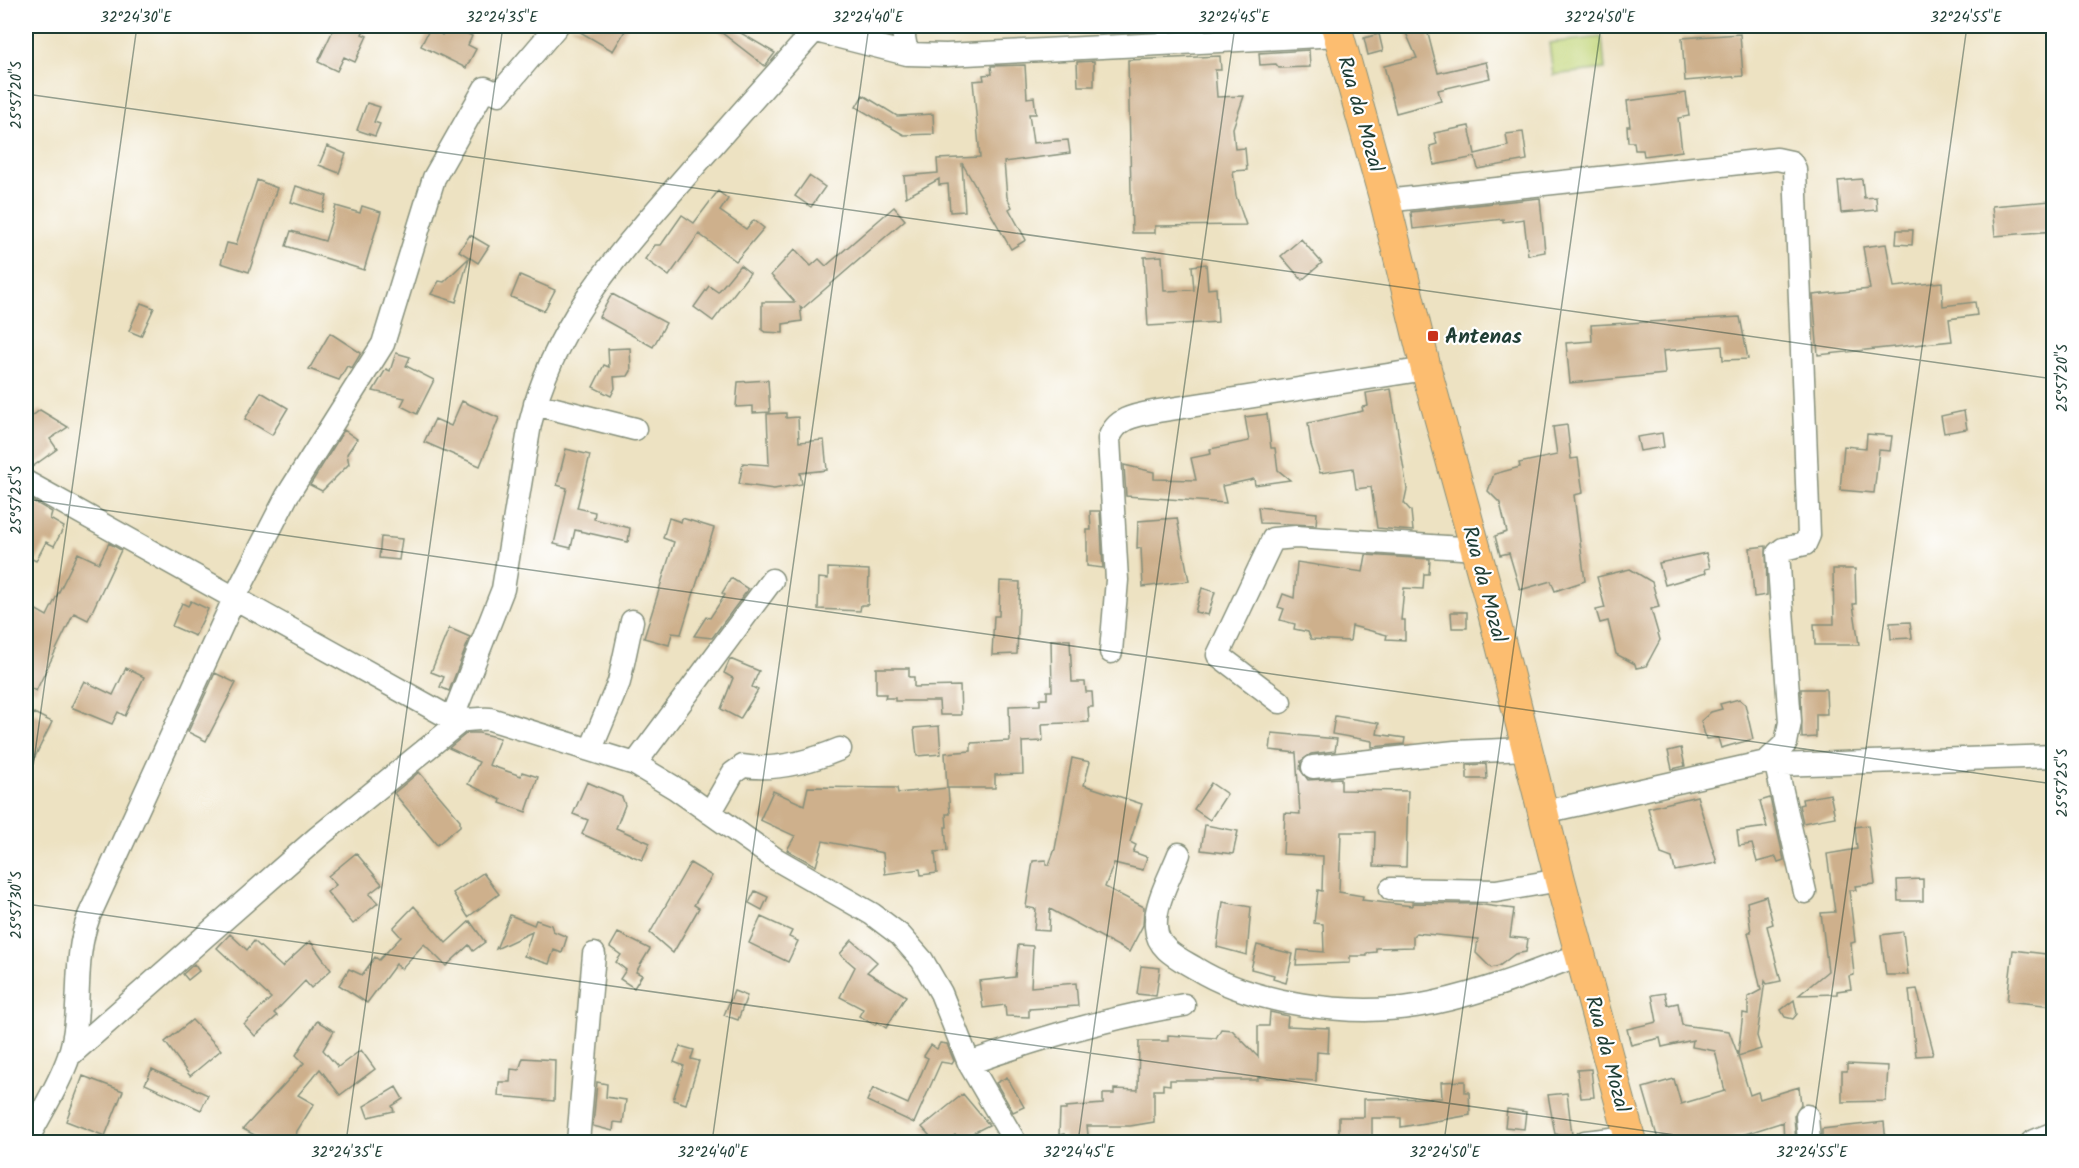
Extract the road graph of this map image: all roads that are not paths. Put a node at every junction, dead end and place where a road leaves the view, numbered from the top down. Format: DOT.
graph roads {
  1 [pos="557,26"];
  2 [pos="902,26"];
  3 [pos="805,28"];
  4 [pos="1337,30"];
  5 [pos="907,54"];
  6 [pos="1385,201"];
  7 [pos="1426,369"];
  8 [pos="535,404"];
  9 [pos="635,429"];
  10 [pos="26,482"];
  11 [pos="1476,549"];
  12 [pos="772,580"];
  13 [pos="234,600"];
  14 [pos="632,621"];
  15 [pos="1111,652"];
  16 [pos="1280,702"];
  17 [pos="456,720"];
  18 [pos="591,749"];
  19 [pos="840,749"];
  20 [pos="1528,749"];
  21 [pos="2054,756"];
  22 [pos="1771,763"];
  23 [pos="635,764"];
  24 [pos="1313,767"];
  25 [pos="1544,812"];
  26 [pos="710,813"];
  27 [pos="1179,854"];
  28 [pos="1560,880"];
  29 [pos="1391,889"];
  30 [pos="1805,892"];
  31 [pos="594,954"];
  32 [pos="1582,954"];
  33 [pos="1184,1005"];
  34 [pos="69,1056"];
  35 [pos="969,1063"];
  36 [pos="1807,1116"];
  37 [pos="2054,1133"];
  38 [pos="1630,1140"];
  39 [pos="26,1142"];
  40 [pos="578,1143"];
  41 [pos="1015,1143"];
  42 [pos="1585,1143"];
  43 [pos="1809,1143"];
  44 [pos="2032,1143"];
  1 -- 13 [label="street"];
  2 -- 5 [label="street"];
  3 -- 5 [label="street"];
  3 -- 8 [label="street"];
  4 -- 5 [label="street"];
  4 -- 6 [label="main road, Rua da Mozal"];
  6 -- 7 [label="main road, Rua da Mozal"];
  6 -- 22 [label="street"];
  7 -- 11 [label="main road, Rua da Mozal"];
  7 -- 15 [label="street"];
  8 -- 9 [label="street"];
  8 -- 17 [label="street"];
  10 -- 13 [label="street"];
  11 -- 16 [label="street"];
  11 -- 20 [label="main road, Rua da Mozal"];
  12 -- 23 [label="street"];
  13 -- 17 [label="street"];
  13 -- 34 [label="street"];
  14 -- 18 [label="street"];
  17 -- 18 [label="street"];
  17 -- 34 [label="street"];
  18 -- 23 [label="street"];
  19 -- 26 [label="street"];
  20 -- 24 [label="street"];
  20 -- 25 [label="main road, Rua da Mozal"];
  21 -- 22 [label="street"];
  22 -- 25 [label="street"];
  22 -- 30 [label="street"];
  23 -- 26 [label="street"];
  25 -- 28 [label="main road, Rua da Mozal"];
  26 -- 35 [label="street"];
  27 -- 32 [label="street"];
  28 -- 29 [label="street"];
  28 -- 32 [label="main road, Rua da Mozal"];
  31 -- 40 [label="street"];
  32 -- 38 [label="main road, Rua da Mozal"];
  33 -- 35 [label="street"];
  34 -- 39 [label="street"];
  35 -- 41 [label="street"];
  36 -- 43 [label="street"];
  37 -- 44 [label="street"];
  38 -- 42 [label="street"];
}
